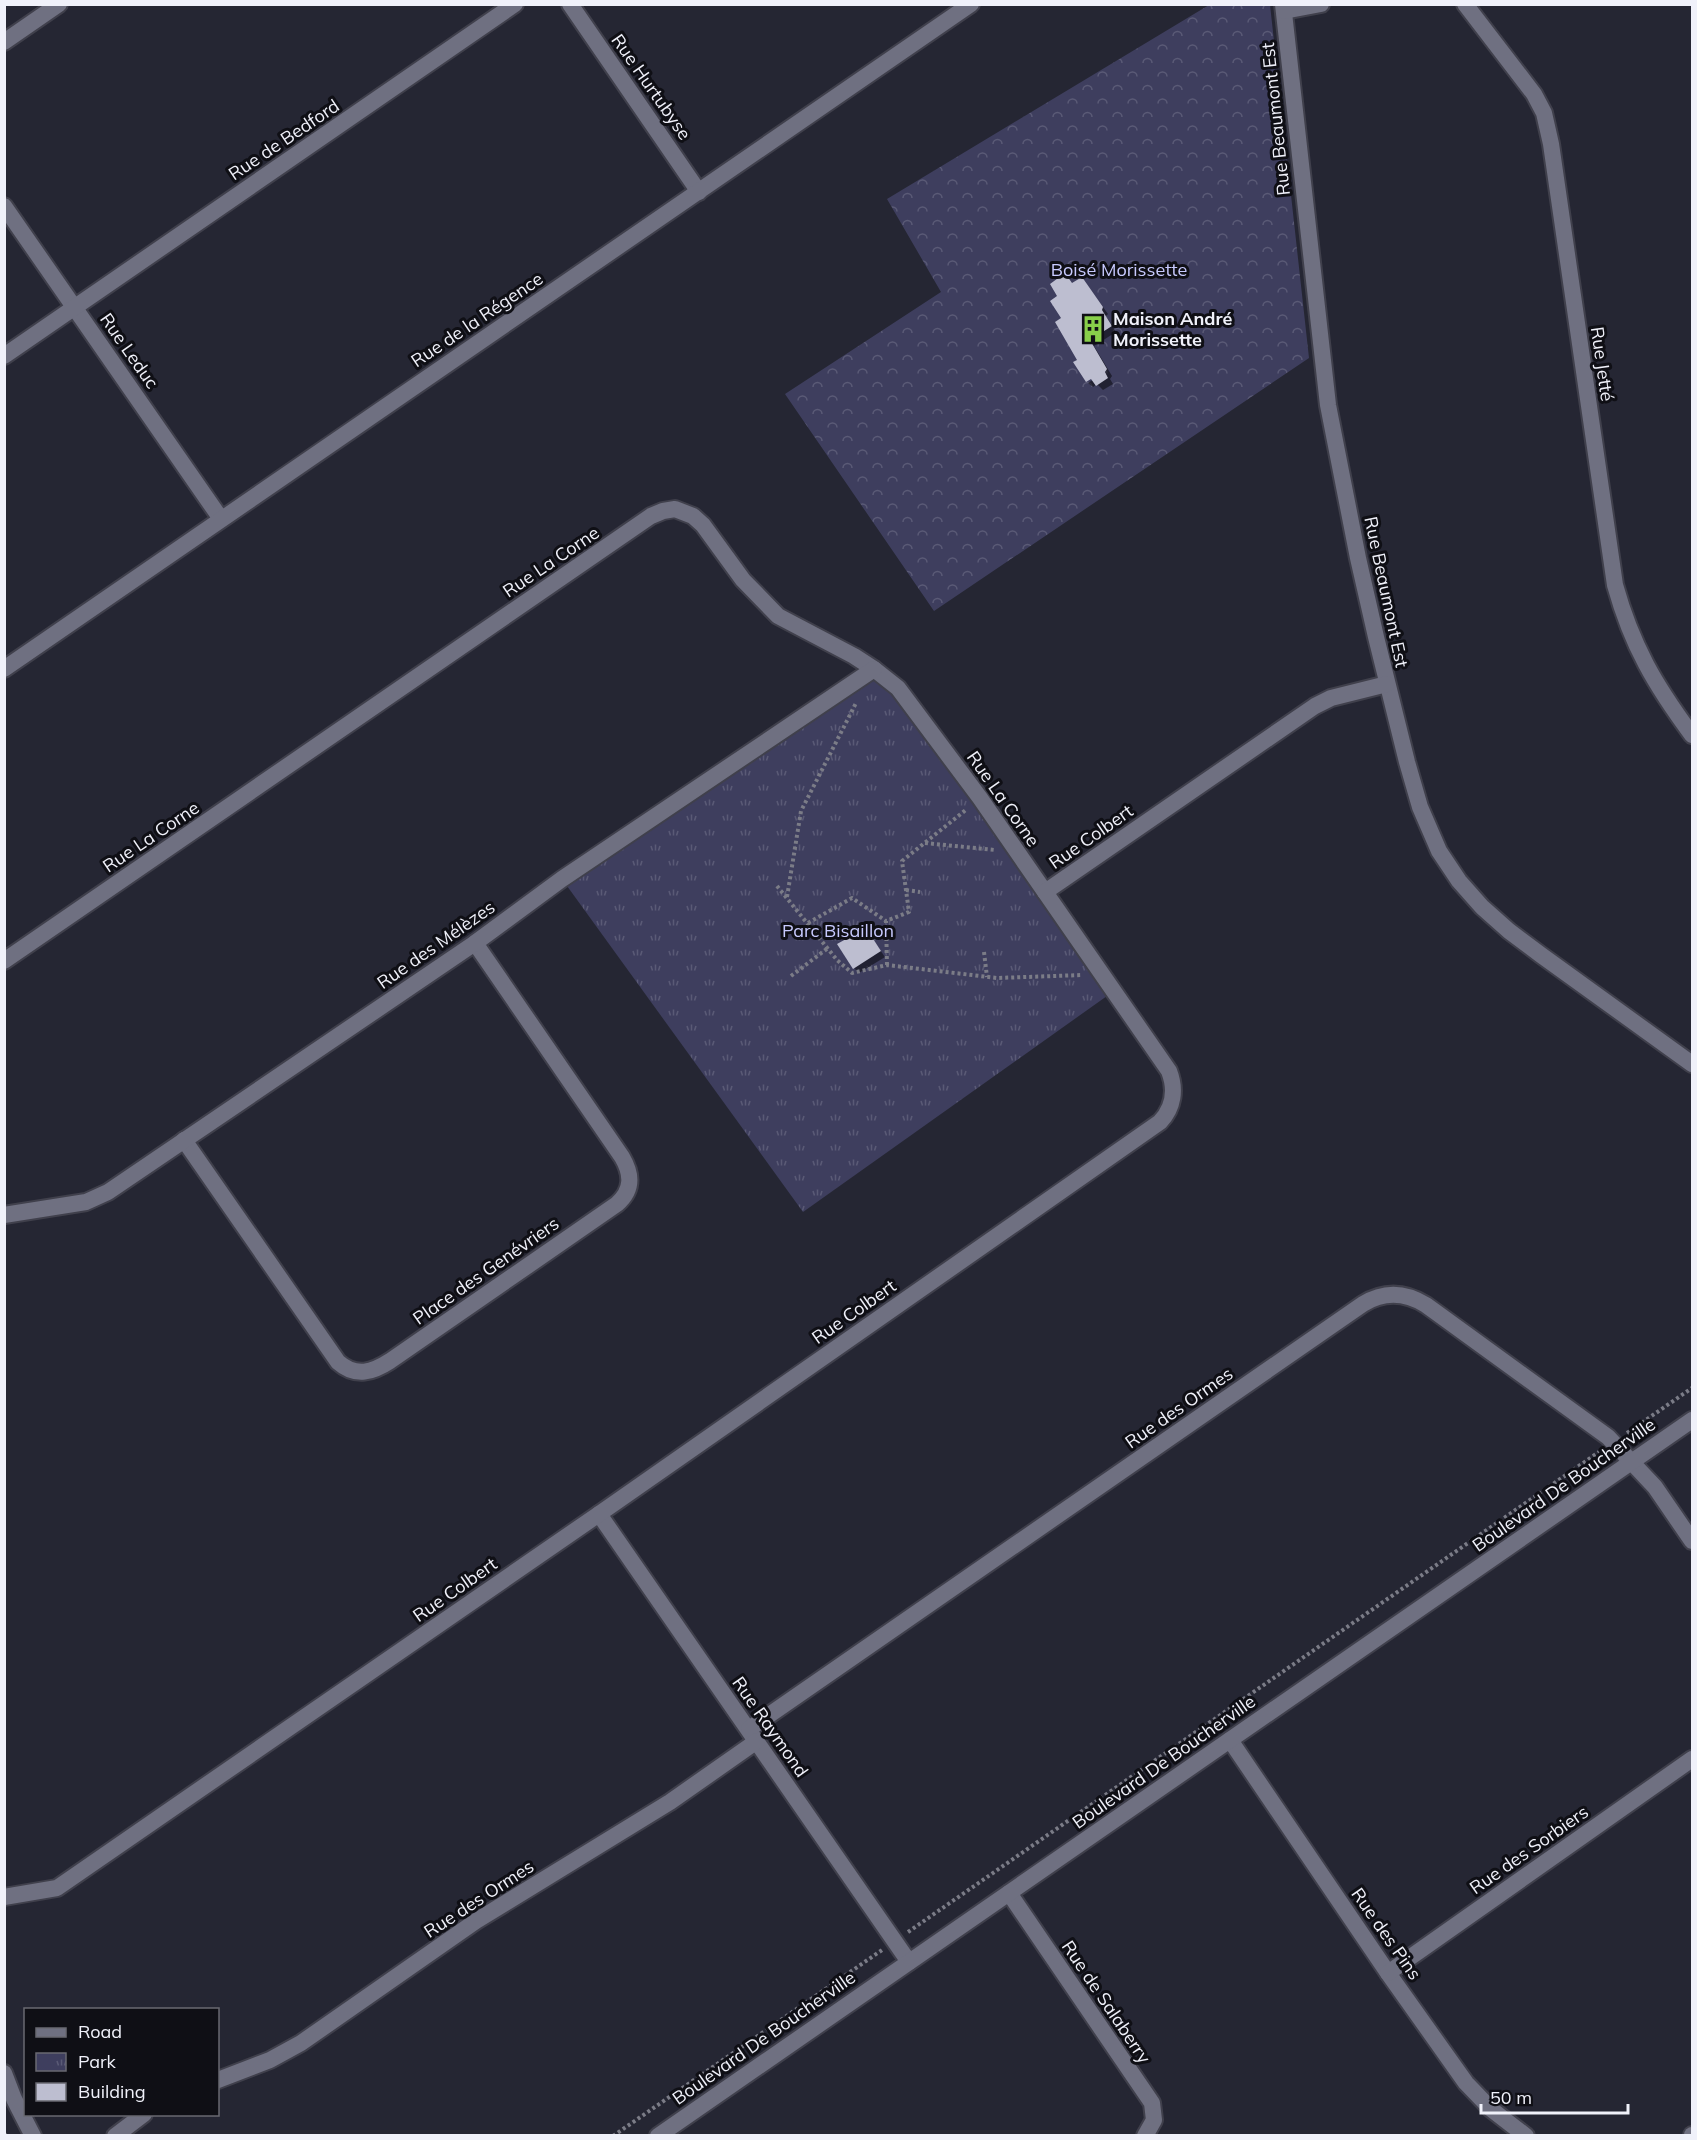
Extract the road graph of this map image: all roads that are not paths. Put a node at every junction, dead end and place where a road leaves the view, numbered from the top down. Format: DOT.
graph roads {
  1 [pos="59,4"];
  2 [pos="515,4"];
  3 [pos="570,4"];
  4 [pos="971,4"];
  5 [pos="1321,4"];
  6 [pos="1466,4"];
  7 [pos="1283,8"];
  8 [pos="4,42"];
  9 [pos="699,192"];
  10 [pos="4,206"];
  11 [pos="74,307"];
  12 [pos="4,356"];
  13 [pos="221,519"];
  14 [pos="4,669"];
  15 [pos="874,669"];
  16 [pos="1387,684"];
  17 [pos="1692,735"];
  18 [pos="1045,892"];
  19 [pos="475,943"];
  20 [pos="4,961"];
  21 [pos="1692,1064"];
  22 [pos="184,1140"];
  23 [pos="4,1215"];
  24 [pos="1692,1420"];
  25 [pos="1632,1462"];
  26 [pos="599,1514"];
  27 [pos="1692,1541"];
  28 [pos="753,1735"];
  29 [pos="1230,1740"];
  30 [pos="1692,1759"];
  31 [pos="1009,1893"];
  32 [pos="4,1898"];
  33 [pos="909,1962"];
  34 [pos="1388,1973"];
  35 [pos="4,2073"];
  36 [pos="219,2080"];
  37 [pos="143,2116"];
  38 [pos="33,2136"];
  39 [pos="115,2136"];
  40 [pos="658,2136"];
  41 [pos="1145,2136"];
  42 [pos="1526,2136"];
  1 -- 8 [label="street"];
  2 -- 11 [label="street, Rue de Bedford"];
  3 -- 9 [label="street, Rue Hurtubyse"];
  4 -- 9 [label="street, Rue de la Régence"];
  5 -- 7 [label="street"];
  6 -- 17 [label="street, Rue Jetté"];
  7 -- 16 [label="street, Rue Beaumont Est"];
  9 -- 13 [label="street, Rue de la Régence"];
  10 -- 11 [label="street, Rue Leduc"];
  11 -- 12 [label="street, Rue de Bedford"];
  11 -- 13 [label="street, Rue Leduc"];
  13 -- 14 [label="street, Rue de la Régence"];
  15 -- 18 [label="street, Rue La Corne"];
  15 -- 19 [label="street, Rue des Mélèzes"];
  15 -- 20 [label="street, Rue La Corne"];
  16 -- 18 [label="street, Rue Colbert"];
  16 -- 21 [label="street, Rue Beaumont Est"];
  18 -- 26 [label="street, Rue Colbert"];
  19 -- 22 [label="street, Rue des Mélèzes"];
  19 -- 22 [label="street, Place des Genévriers"];
  22 -- 23 [label="street, Rue des Mélèzes"];
  24 -- 25 [label="street, Boulevard De Boucherville"];
  25 -- 27 [label="street, Rue des Ormes"];
  25 -- 28 [label="street, Rue des Ormes"];
  25 -- 29 [label="street, Boulevard De Boucherville"];
  26 -- 28 [label="street, Rue Raymond"];
  26 -- 32 [label="street, Rue Colbert"];
  28 -- 33 [label="street, Rue Raymond"];
  28 -- 36 [label="street, Rue des Ormes"];
  29 -- 31 [label="street, Boulevard De Boucherville"];
  29 -- 34 [label="street, Rue des Pins"];
  30 -- 34 [label="street, Rue des Sorbiers"];
  31 -- 33 [label="street, Boulevard De Boucherville"];
  31 -- 41 [label="street, Rue de Salaberry"];
  33 -- 40 [label="street, Boulevard De Boucherville"];
  34 -- 42 [label="street, Rue des Pins"];
  35 -- 38 [label="street"];
  37 -- 39 [label="street"];
}
